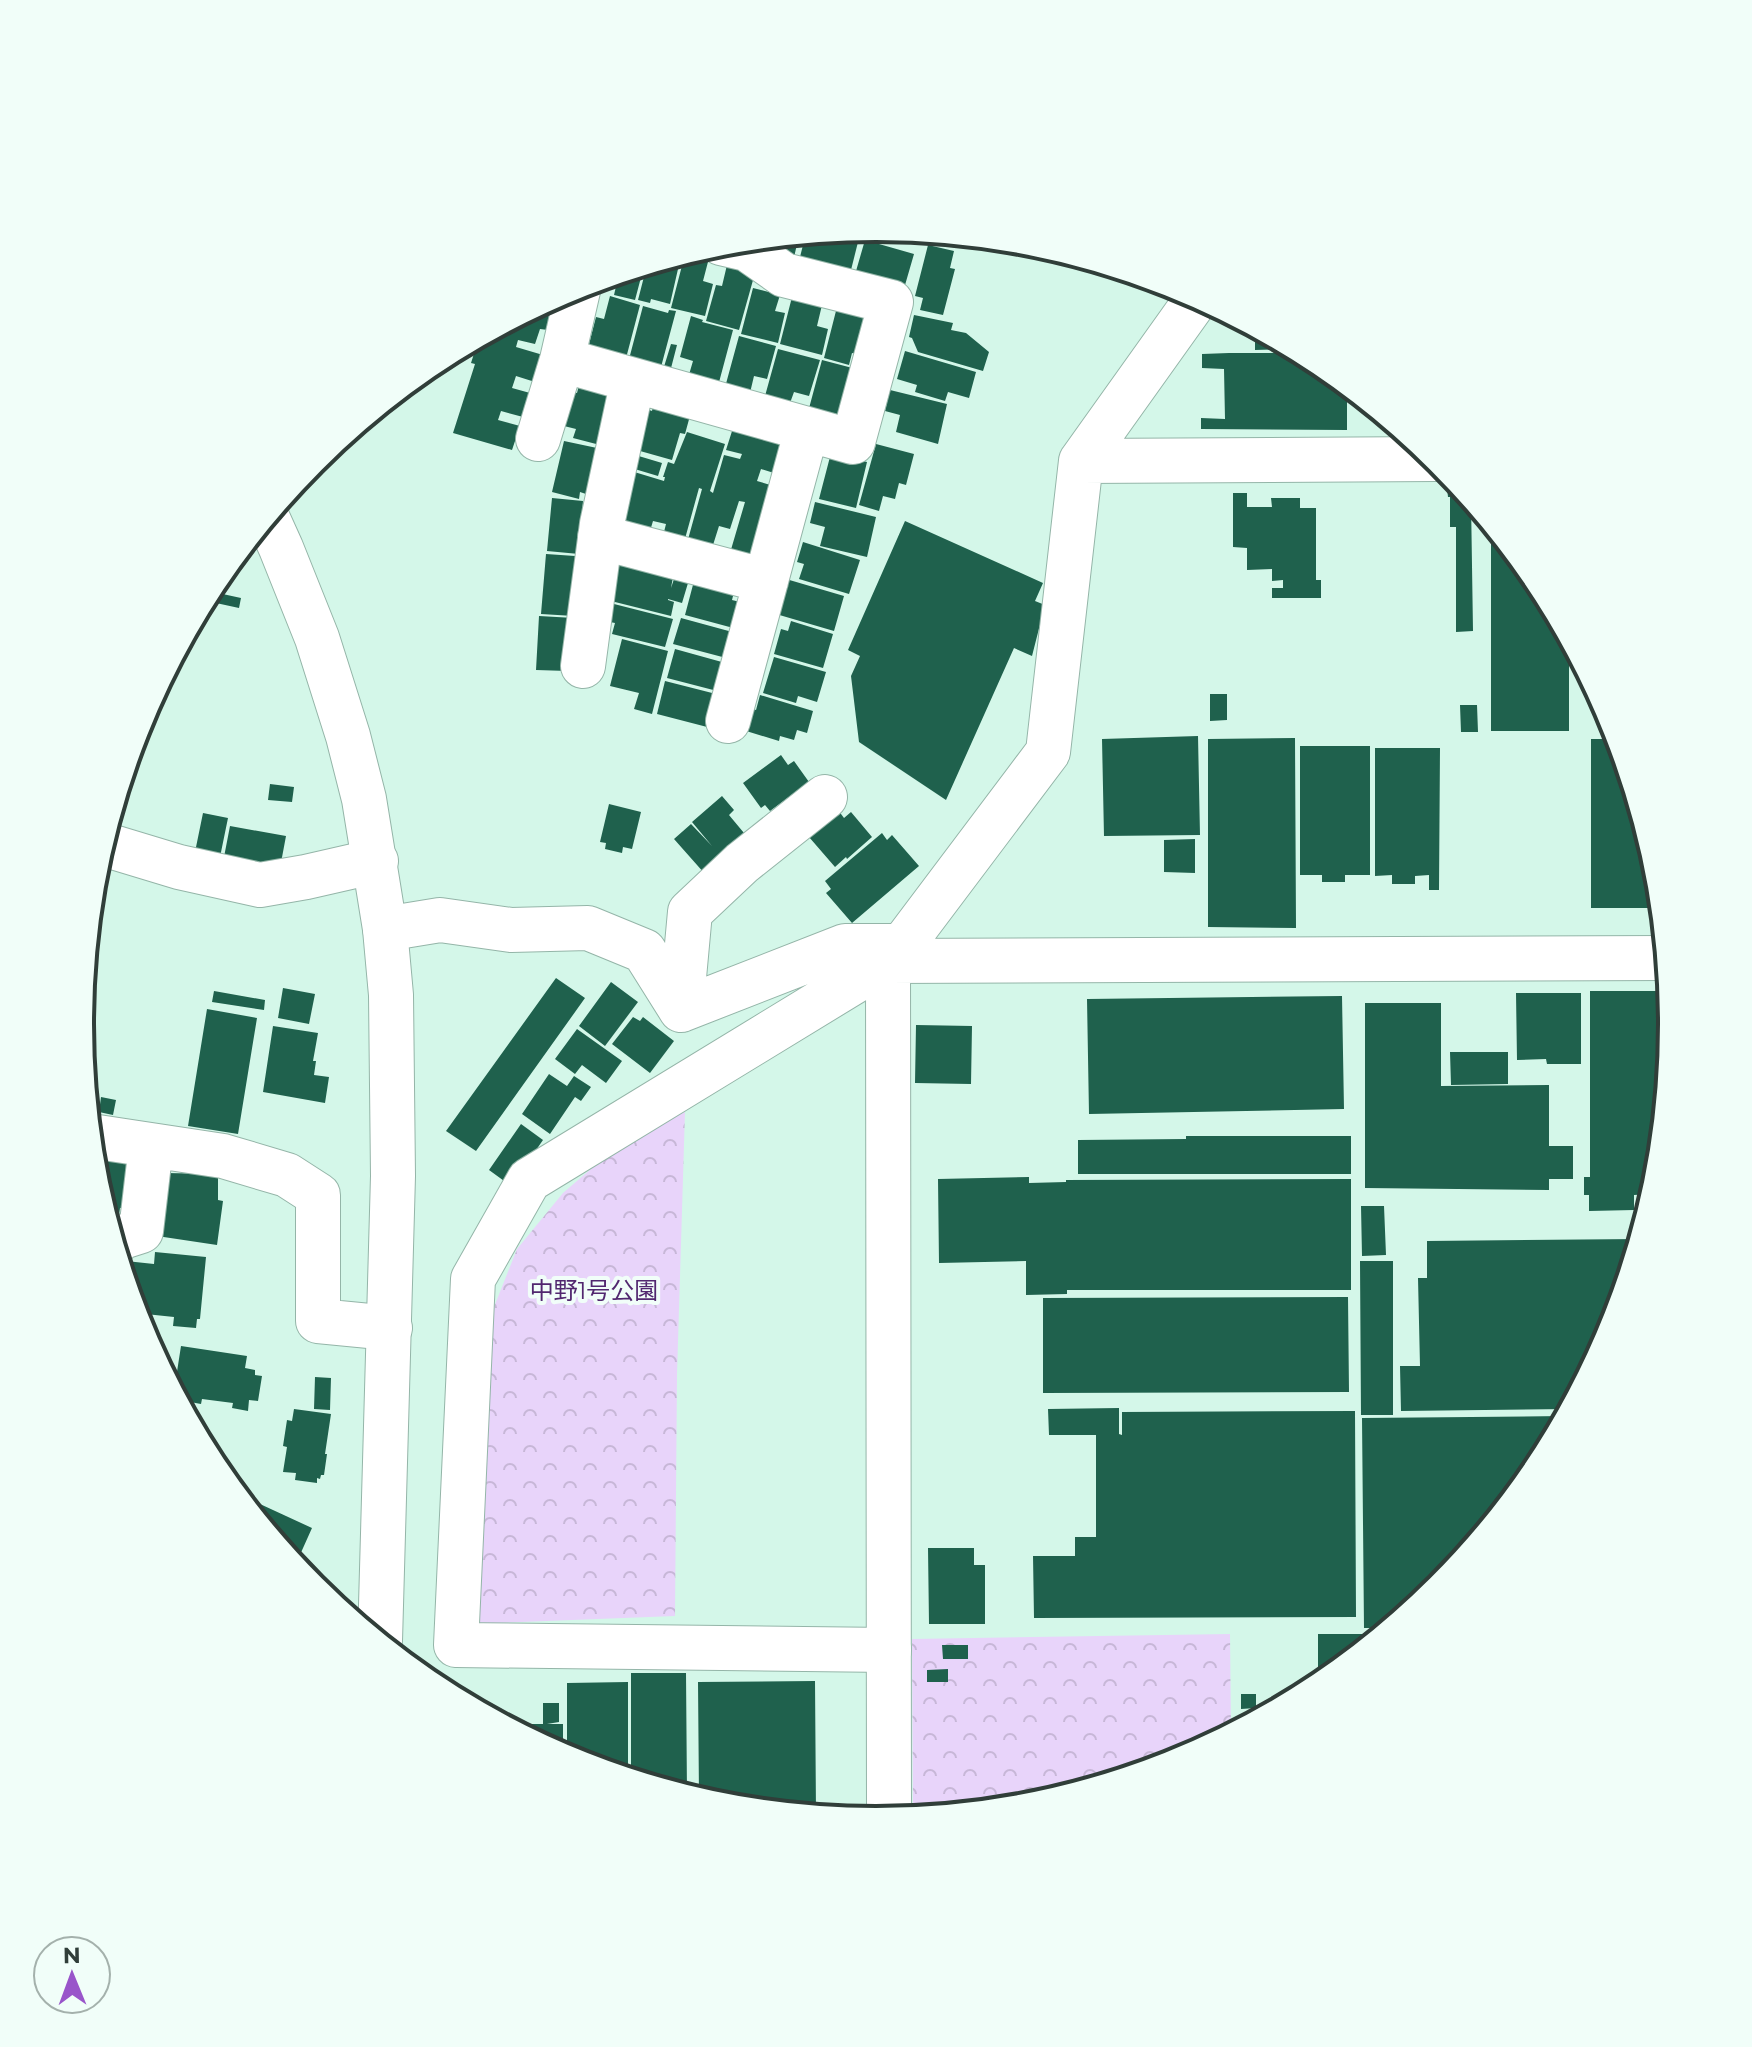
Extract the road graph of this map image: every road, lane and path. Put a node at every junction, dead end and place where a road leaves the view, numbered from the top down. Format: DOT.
graph roads {
  1 [pos="751,252"];
  2 [pos="575,302"];
  3 [pos="1190,308"];
  4 [pos="562,360"];
  5 [pos="633,380"];
  6 [pos="807,429"];
  7 [pos="538,439"];
  8 [pos="1416,459"];
  9 [pos="1081,461"];
  10 [pos="272,528"];
  11 [pos="600,537"];
  12 [pos="766,581"];
  13 [pos="583,666"];
  14 [pos="728,721"];
  15 [pos="825,797"];
  16 [pos="115,848"];
  17 [pos="376,861"];
  18 [pos="385,929"];
  19 [pos="895,954"];
  20 [pos="1655,958"];
  21 [pos="681,1010"];
  22 [pos="103,1138"];
  23 [pos="151,1146"];
  24 [pos="124,1236"];
  25 [pos="390,1328"];
  26 [pos="380,1628"];
  27 [pos="889,1650"];
  28 [pos="889,1805"];
  1 -- 6 [label="street"];
  2 -- 4 [label="street"];
  3 -- 9 [label="street"];
  4 -- 5 [label="street"];
  4 -- 7 [label="street"];
  5 -- 6 [label="street"];
  5 -- 11 [label="street"];
  6 -- 12 [label="street"];
  8 -- 9 [label="street"];
  9 -- 19 [label="street"];
  10 -- 17 [label="street"];
  11 -- 12 [label="street"];
  11 -- 13 [label="street"];
  12 -- 14 [label="street"];
  15 -- 21 [label="street"];
  16 -- 17 [label="street"];
  17 -- 18 [label="street"];
  18 -- 21 [label="street"];
  18 -- 25 [label="street"];
  19 -- 20 [label="street"];
  19 -- 21 [label="street"];
  19 -- 27 [label="street"];
  19 -- 27 [label="street"];
  22 -- 23 [label="street"];
  23 -- 24 [label="street"];
  23 -- 25 [label="street"];
  25 -- 26 [label="street"];
  27 -- 28 [label="street"];
}
